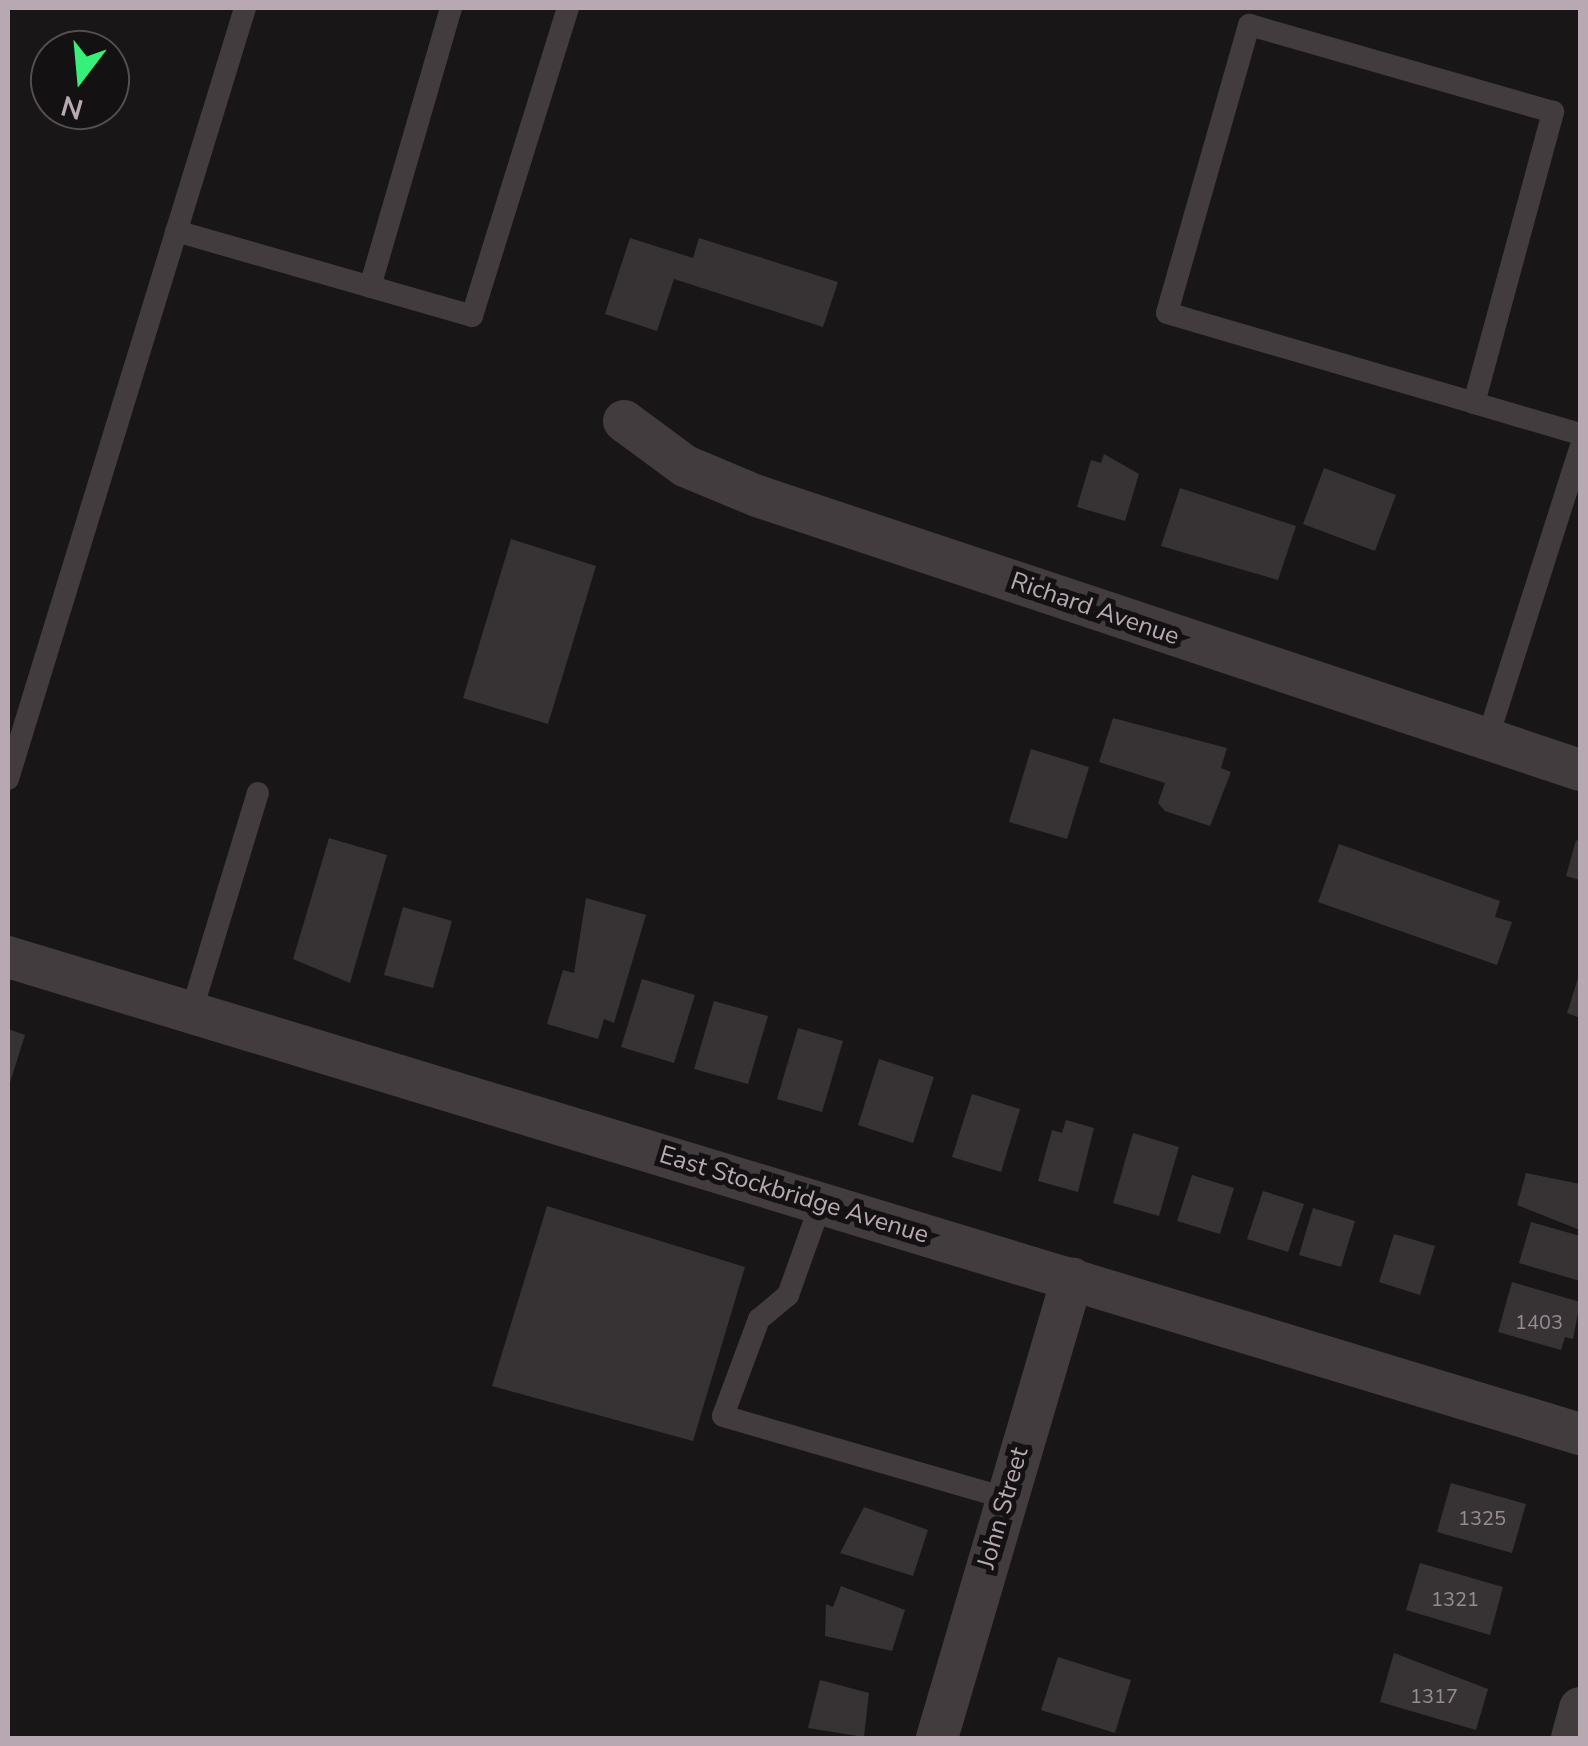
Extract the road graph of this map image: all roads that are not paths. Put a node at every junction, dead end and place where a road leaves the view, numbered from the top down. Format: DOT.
graph roads {
  1 [pos="245,8"];
  2 [pos="451,8"];
  3 [pos="568,8"];
  4 [pos="176,231"];
  5 [pos="370,287"];
  6 [pos="1474,403"];
  7 [pos="624,421"];
  8 [pos="1580,434"];
  9 [pos="1580,448"];
  10 [pos="1486,740"];
  11 [pos="1580,770"];
  12 [pos="8,779"];
  13 [pos="258,793"];
  14 [pos="8,957"];
  15 [pos="191,1013"];
  16 [pos="820,1202"];
  17 [pos="1072,1278"];
  18 [pos="1580,1434"];
  19 [pos="1005,1498"];
  20 [pos="1580,1708"];
  21 [pos="937,1738"];
  22 [pos="1572,1738"];
  1 -- 4 [label="lane"];
  2 -- 5 [label="lane"];
  3 -- 5 [label="lane"];
  4 -- 5 [label="lane"];
  4 -- 12 [label="lane"];
  6 -- 6 [label="lane"];
  6 -- 8 [label="lane"];
  7 -- 10 [label="street, Richard Avenue"];
  9 -- 10 [label="lane"];
  10 -- 11 [label="street, Richard Avenue"];
  13 -- 15 [label="lane"];
  14 -- 15 [label="street, East Stockbridge Avenue"];
  15 -- 16 [label="street, East Stockbridge Avenue"];
  16 -- 17 [label="street, East Stockbridge Avenue"];
  16 -- 19 [label="lane"];
  17 -- 18 [label="street, East Stockbridge Avenue"];
  17 -- 19 [label="street, John Street"];
  19 -- 21 [label="street, John Street"];
  20 -- 22 [label="street"];
}
